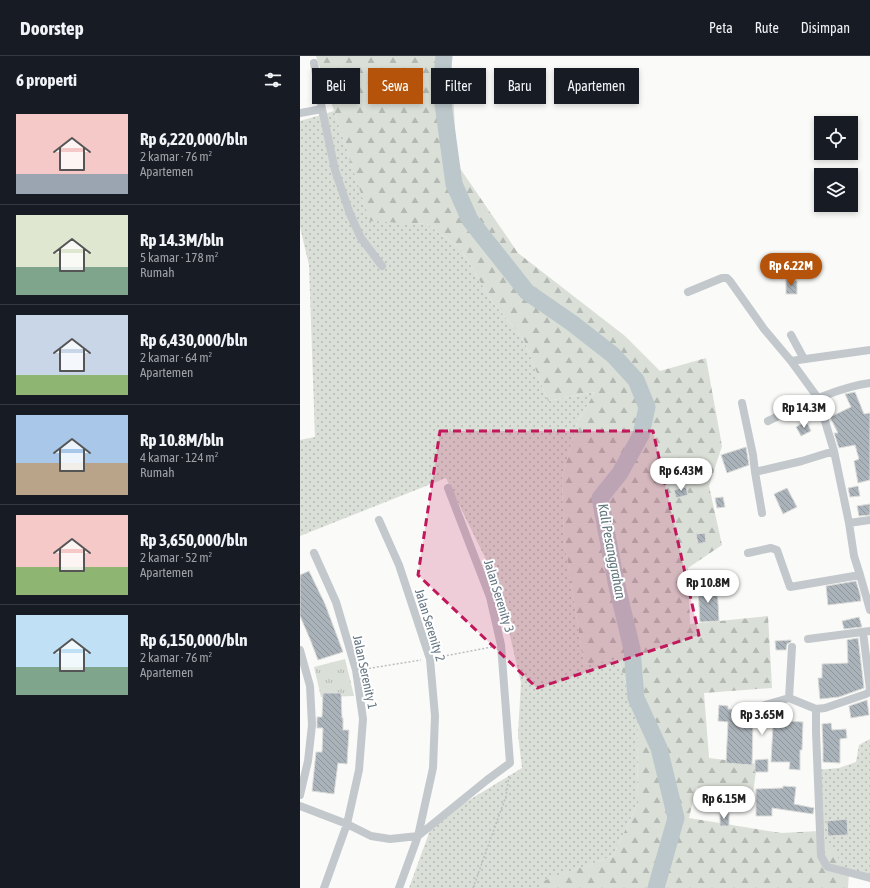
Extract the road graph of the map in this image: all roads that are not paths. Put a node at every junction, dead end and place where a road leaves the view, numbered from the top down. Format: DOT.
graph roads {
  1 [pos="314,63"];
  2 [pos="322,109"];
  3 [pos="300,113"];
  4 [pos="382,266"];
  5 [pos="688,292"];
  6 [pos="792,335"];
  7 [pos="870,350"];
  8 [pos="804,359"];
  9 [pos="791,362"];
  10 [pos="870,383"];
  11 [pos="818,398"];
  12 [pos="742,403"];
  13 [pos="768,421"];
  14 [pos="834,450"];
  15 [pos="755,472"];
  16 [pos="448,488"];
  17 [pos="762,513"];
  18 [pos="379,520"];
  19 [pos="870,520"];
  20 [pos="849,523"];
  21 [pos="314,553"];
  22 [pos="748,553"];
  23 [pos="860,575"];
  24 [pos="870,610"];
  25 [pos="866,632"];
  26 [pos="808,639"];
  27 [pos="792,647"];
  28 [pos="300,650"];
  29 [pos="789,698"];
  30 [pos="762,706"];
  31 [pos="816,709"];
  32 [pos="300,795"];
  33 [pos="300,806"];
  34 [pos="347,824"];
  35 [pos="418,836"];
  36 [pos="870,878"];
  37 [pos="324,888"];
  38 [pos="399,888"];
  1 -- 2 [label="street"];
  2 -- 3 [label="street"];
  2 -- 4 [label="street"];
  5 -- 9 [label="street"];
  6 -- 8 [label="street"];
  7 -- 8 [label="street"];
  8 -- 9 [label="street"];
  9 -- 11 [label="street"];
  10 -- 11 [label="street"];
  11 -- 13 [label="street"];
  11 -- 14 [label="street"];
  12 -- 15 [label="street"];
  14 -- 15 [label="street"];
  14 -- 20 [label="street"];
  15 -- 17 [label="street"];
  16 -- 35 [label="street, Jalan Serenity 3"];
  18 -- 35 [label="street, Jalan Serenity 2"];
  19 -- 20 [label="street"];
  20 -- 23 [label="street"];
  21 -- 34 [label="street, Jalan Serenity 1"];
  22 -- 23 [label="street"];
  23 -- 24 [label="street"];
  25 -- 26 [label="street"];
  25 -- 31 [label="street"];
  27 -- 29 [label="street"];
  28 -- 32 [label="street"];
  29 -- 30 [label="street"];
  29 -- 31 [label="street"];
  31 -- 36 [label="street"];
  33 -- 34 [label="street"];
  34 -- 35 [label="street"];
  34 -- 37 [label="street, Jalan Serenity 1"];
  35 -- 38 [label="street, Jalan Serenity 2"];
}
